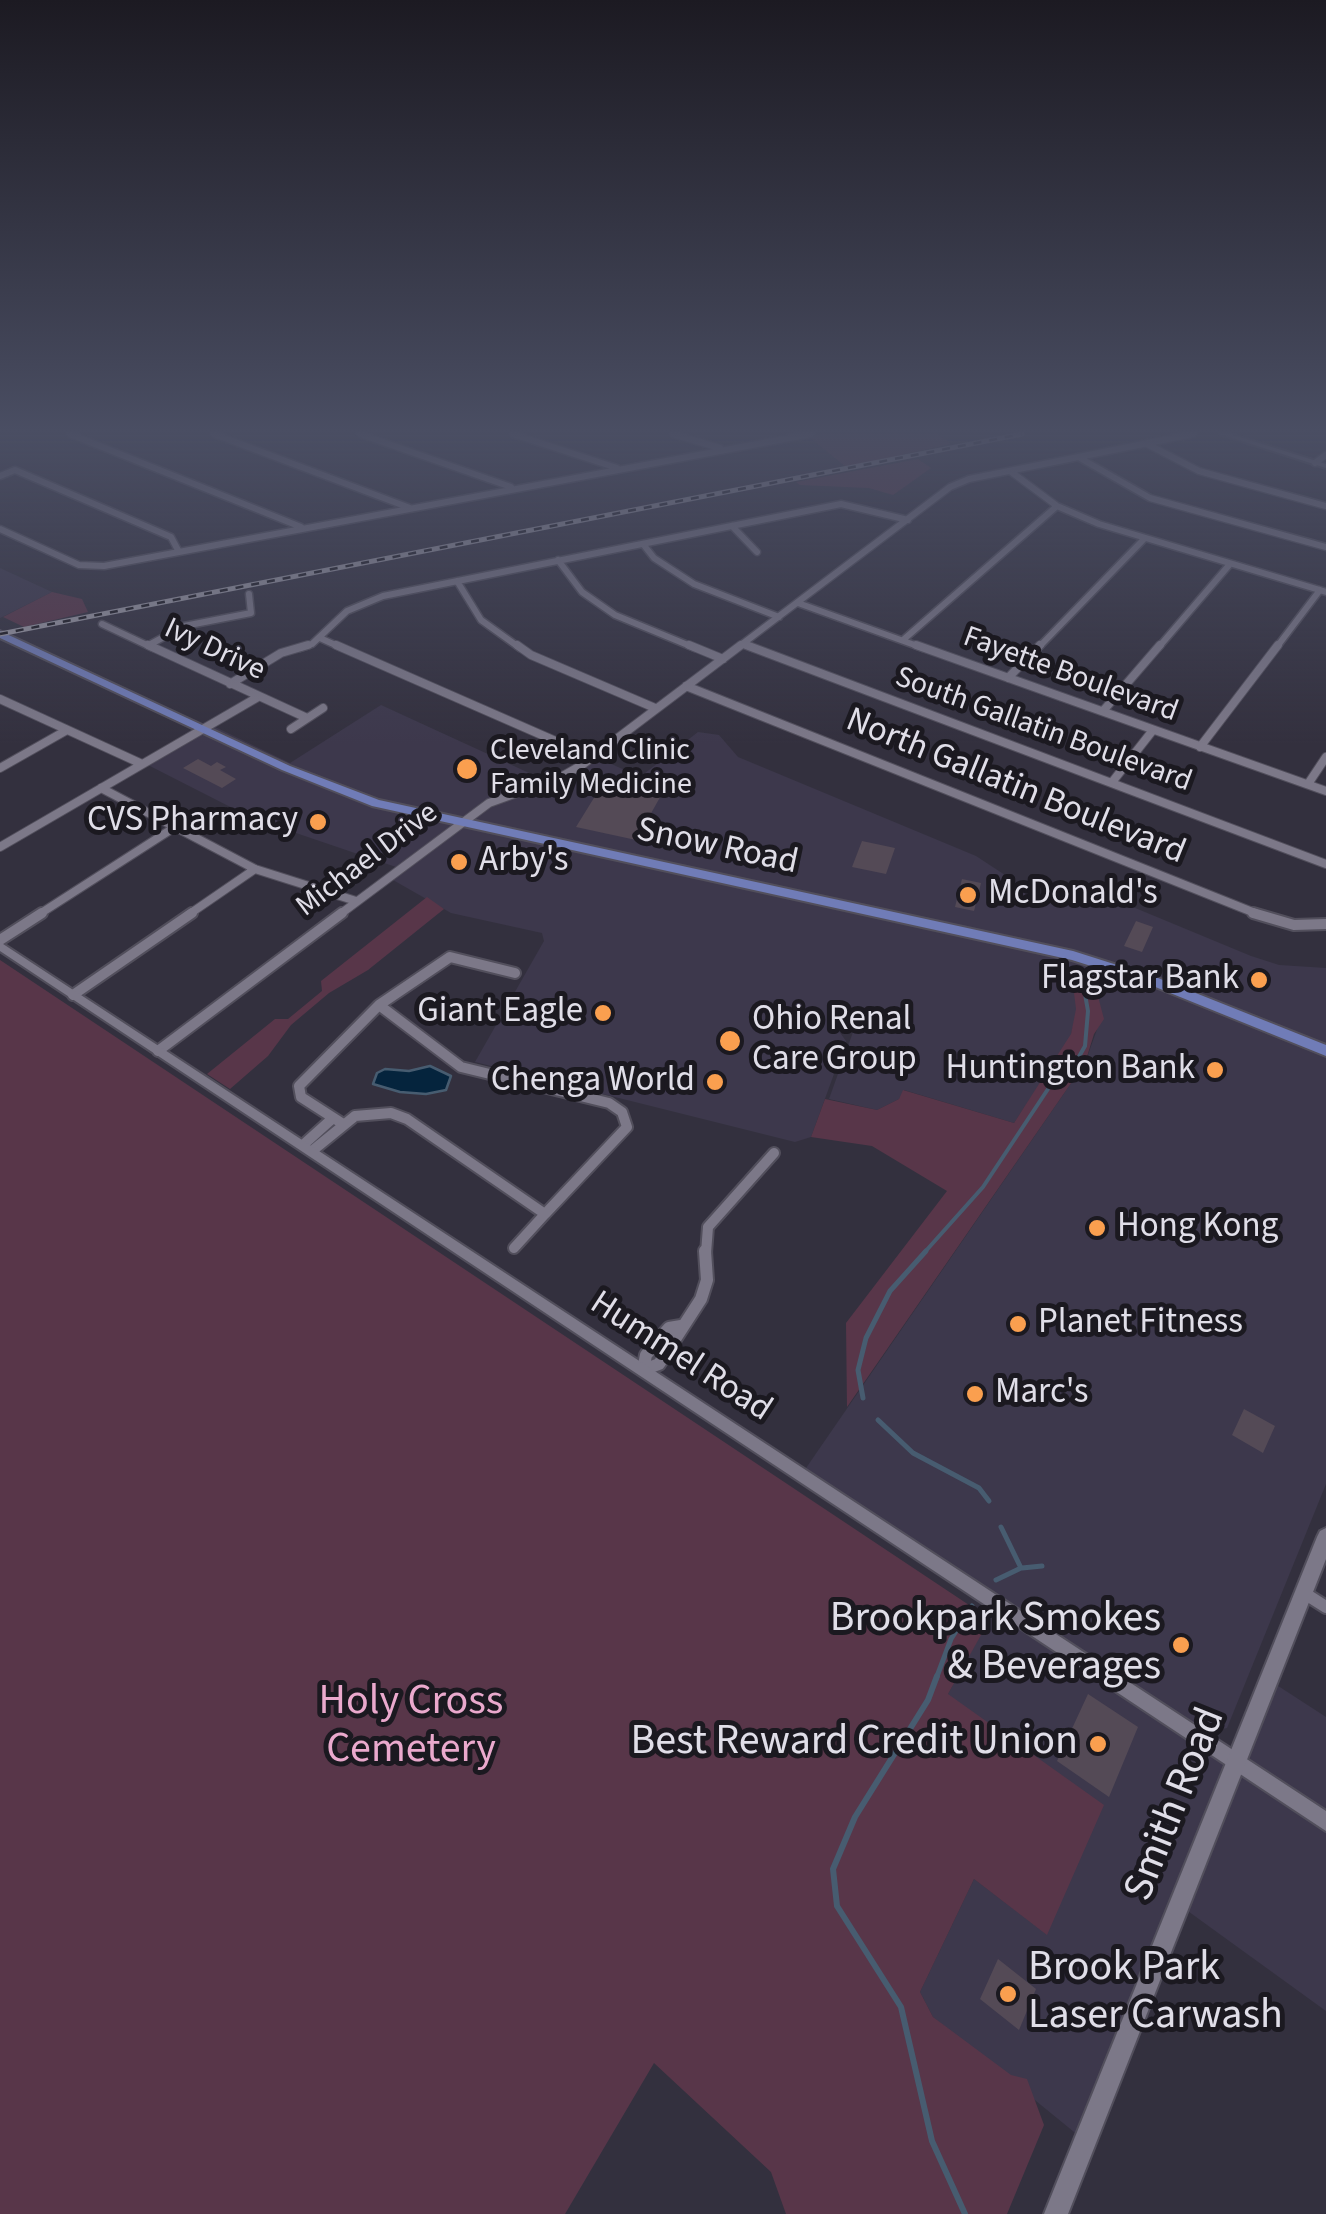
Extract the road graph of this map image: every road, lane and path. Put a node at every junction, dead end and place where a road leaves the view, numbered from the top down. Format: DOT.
graph roads {
  1 [pos="20,537"];
  2 [pos="171,537"];
  3 [pos="255,537"];
  4 [pos="675,537"];
  5 [pos="743,537"];
  6 [pos="885,537"];
  7 [pos="1021,537"];
  8 [pos="1140,537"];
  9 [pos="1291,537"];
  10 [pos="1144,539"];
  11 [pos="642,544"];
  12 [pos="1326,547"];
  13 [pos="178,552"];
  14 [pos="757,552"];
  15 [pos="558,560"];
  16 [pos="1230,564"];
  17 [pos="456,582"];
  18 [pos="1323,591"];
  19 [pos="249,594"];
  20 [pos="798,603"];
  21 [pos="779,617"];
  22 [pos="102,624"];
  23 [pos="124,624"];
  24 [pos="0,625"];
  25 [pos="114,630"];
  26 [pos="0,634"];
  27 [pos="320,638"];
  28 [pos="903,640"];
  29 [pos="743,644"];
  30 [pos="149,645"];
  31 [pos="724,658"];
  32 [pos="1008,678"];
  33 [pos="104,680"];
  34 [pos="230,684"];
  35 [pos="686,686"];
  36 [pos="256,696"];
  37 [pos="0,699"];
  38 [pos="322,708"];
  39 [pos="655,708"];
  40 [pos="1103,711"];
  41 [pos="307,718"];
  42 [pos="203,728"];
  43 [pos="291,729"];
  44 [pos="67,730"];
  45 [pos="1153,730"];
  46 [pos="1200,747"];
  47 [pos="1326,756"];
  48 [pos="592,757"];
  49 [pos="142,764"];
  50 [pos="0,768"];
  51 [pos="1113,781"];
  52 [pos="1308,784"];
  53 [pos="101,788"];
  54 [pos="1326,791"];
  55 [pos="460,824"];
  56 [pos="174,828"];
  57 [pos="0,847"];
  58 [pos="1326,864"];
  59 [pos="255,869"];
  60 [pos="356,901"];
  61 [pos="1326,924"];
  62 [pos="0,943"];
  63 [pos="515,973"];
  64 [pos="74,995"];
  65 [pos="380,1004"];
  66 [pos="158,1051"];
  67 [pos="1326,1051"];
  68 [pos="338,1121"];
  69 [pos="308,1148"];
  70 [pos="774,1152"];
  71 [pos="545,1214"];
  72 [pos="514,1248"];
  73 [pos="643,1370"];
  74 [pos="1326,1537"];
  75 [pos="1304,1594"];
  76 [pos="1326,1606"];
  77 [pos="1234,1761"];
  78 [pos="1326,1822"];
  79 [pos="1056,2214"];
  1 -- 13 [label="street"];
  2 -- 13 [label="street"];
  3 -- 13 [label="street"];
  4 -- 11 [label="street"];
  5 -- 14 [label="street"];
  6 -- 20 [label="street, Michael Drive"];
  7 -- 28 [label="street"];
  8 -- 10 [label="street"];
  9 -- 12 [label="street"];
  10 -- 16 [label="street"];
  10 -- 32 [label="street"];
  11 -- 15 [label="street"];
  11 -- 21 [label="street"];
  15 -- 17 [label="street"];
  15 -- 31 [label="street"];
  16 -- 18 [label="street"];
  16 -- 40 [label="street"];
  17 -- 27 [label="street"];
  17 -- 39 [label="street"];
  18 -- 46 [label="street"];
  19 -- 30 [label="street"];
  20 -- 21 [label="street, Michael Drive"];
  20 -- 28 [label="street, Fayette Boulevard"];
  21 -- 29 [label="street, Michael Drive"];
  22 -- 25 [label="street, Ivy Drive"];
  23 -- 25 [label="street"];
  24 -- 33 [label="main road, Snow Road"];
  25 -- 30 [label="street, Ivy Drive"];
  26 -- 33 [label="main road, Snow Road"];
  27 -- 34 [label="street"];
  27 -- 48 [label="street"];
  28 -- 32 [label="street, Fayette Boulevard"];
  29 -- 31 [label="street, Michael Drive"];
  29 -- 51 [label="street, South Gallatin Boulevard"];
  30 -- 34 [label="street, Ivy Drive"];
  31 -- 35 [label="street, Michael Drive"];
  32 -- 40 [label="street, Fayette Boulevard"];
  33 -- 42 [label="main road, Snow Road"];
  34 -- 36 [label="street, Ivy Drive"];
  35 -- 39 [label="street, Michael Drive"];
  35 -- 61 [label="street, North Gallatin Boulevard"];
  36 -- 41 [label="street, Ivy Drive"];
  36 -- 42 [label="street"];
  37 -- 44 [label="street"];
  38 -- 41 [label="street"];
  39 -- 48 [label="street, Michael Drive"];
  40 -- 45 [label="street, Fayette Boulevard"];
  41 -- 43 [label="street"];
  42 -- 49 [label="street"];
  42 -- 55 [label="main road, Snow Road"];
  44 -- 49 [label="street"];
  44 -- 50 [label="street"];
  45 -- 46 [label="street, Fayette Boulevard"];
  45 -- 51 [label="street"];
  46 -- 52 [label="street, Fayette Boulevard"];
  47 -- 52 [label="street"];
  48 -- 55 [label="street, Michael Drive"];
  49 -- 53 [label="street"];
  51 -- 58 [label="street, South Gallatin Boulevard"];
  52 -- 54 [label="street, Fayette Boulevard"];
  53 -- 56 [label="street"];
  53 -- 57 [label="street"];
  55 -- 60 [label="street, Michael Drive"];
  55 -- 67 [label="main road, Snow Road"];
  56 -- 59 [label="street"];
  56 -- 62 [label="street"];
  59 -- 60 [label="street"];
  59 -- 64 [label="street"];
  60 -- 66 [label="street, Michael Drive"];
  62 -- 64 [label="street, Hummel Road"];
  63 -- 65 [label="street"];
  64 -- 66 [label="street, Hummel Road"];
  65 -- 68 [label="street"];
  65 -- 71 [label="street"];
  66 -- 69 [label="street, Hummel Road"];
  68 -- 69 [label="street"];
  68 -- 71 [label="street"];
  69 -- 73 [label="street, Hummel Road"];
  70 -- 73 [label="street"];
  71 -- 72 [label="street"];
  73 -- 77 [label="street, Hummel Road"];
  74 -- 75 [label="main road, Smith Road"];
  75 -- 76 [label="street"];
  75 -- 77 [label="main road, Smith Road"];
  77 -- 78 [label="street, Hummel Road"];
  77 -- 79 [label="main road, Smith Road"];
}
